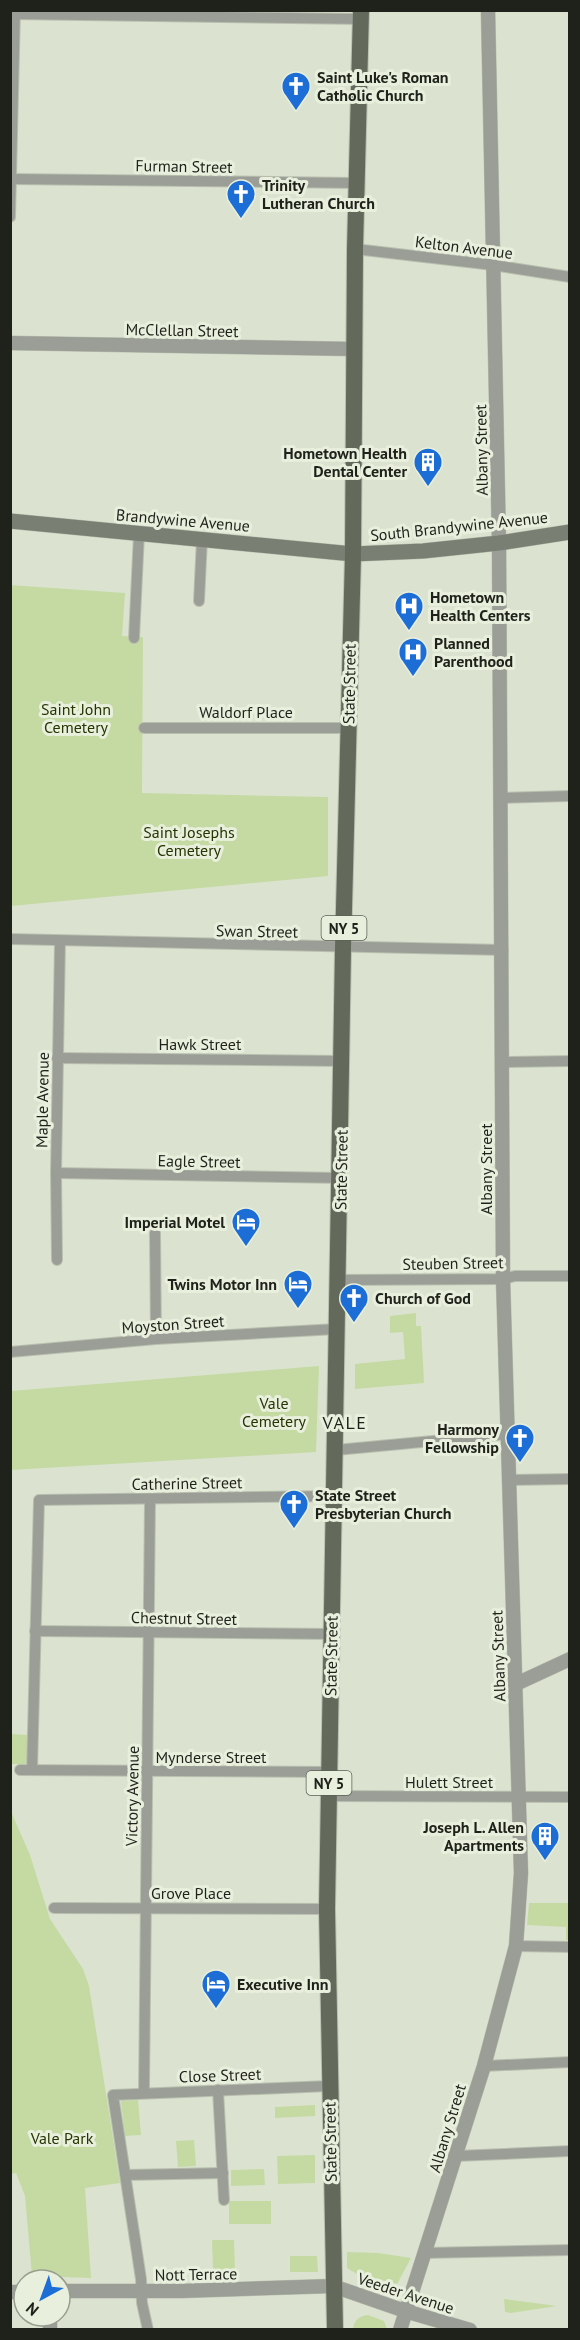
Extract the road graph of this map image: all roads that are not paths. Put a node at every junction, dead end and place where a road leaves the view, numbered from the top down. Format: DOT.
graph roads {
  1 [pos="488,10"];
  2 [pos="13,13"];
  3 [pos="361,15"];
  4 [pos="11,179"];
  5 [pos="357,183"];
  6 [pos="10,217"];
  7 [pos="355,249"];
  8 [pos="493,265"];
  9 [pos="570,277"];
  10 [pos="10,344"];
  11 [pos="353,349"];
  12 [pos="10,521"];
  13 [pos="570,532"];
  14 [pos="139,534"];
  15 [pos="202,539"];
  16 [pos="499,543"];
  17 [pos="352,554"];
  18 [pos="199,601"];
  19 [pos="134,638"];
  20 [pos="144,728"];
  21 [pos="348,728"];
  22 [pos="570,796"];
  23 [pos="500,798"];
  24 [pos="10,939"];
  25 [pos="60,941"];
  26 [pos="343,948"];
  27 [pos="503,950"];
  28 [pos="57,1058"];
  29 [pos="342,1060"];
  30 [pos="570,1060"];
  31 [pos="502,1062"];
  32 [pos="56,1173"];
  33 [pos="341,1178"];
  34 [pos="155,1233"];
  35 [pos="57,1260"];
  36 [pos="570,1276"];
  37 [pos="503,1279"];
  38 [pos="338,1280"];
  39 [pos="337,1329"];
  40 [pos="156,1339"];
  41 [pos="10,1352"];
  42 [pos="508,1434"];
  43 [pos="336,1449"];
  44 [pos="570,1479"];
  45 [pos="509,1480"];
  46 [pos="335,1496"];
  47 [pos="150,1498"];
  48 [pos="35,1631"];
  49 [pos="148,1632"];
  50 [pos="332,1634"];
  51 [pos="570,1659"];
  52 [pos="516,1684"];
  53 [pos="20,1770"];
  54 [pos="32,1770"];
  55 [pos="147,1772"];
  56 [pos="329,1772"];
  57 [pos="329,1796"];
  58 [pos="519,1797"];
  59 [pos="570,1797"];
  60 [pos="54,1908"];
  61 [pos="146,1908"];
  62 [pos="327,1909"];
  63 [pos="516,1946"];
  64 [pos="570,1947"];
  65 [pos="570,2062"];
  66 [pos="484,2066"];
  67 [pos="329,2086"];
  68 [pos="218,2090"];
  69 [pos="144,2093"];
  70 [pos="570,2151"];
  71 [pos="456,2156"];
  72 [pos="223,2173"];
  73 [pos="126,2175"];
  74 [pos="224,2200"];
  75 [pos="570,2250"];
  76 [pos="424,2253"];
  77 [pos="333,2286"];
  78 [pos="72,2291"];
  79 [pos="141,2292"];
  80 [pos="405,2311"];
  81 [pos="148,2330"];
  82 [pos="335,2330"];
  83 [pos="400,2330"];
  84 [pos="470,2330"];
  1 -- 8 [label="street, Albany Street"];
  2 -- 3 [label="street"];
  2 -- 4 [label="street"];
  3 -- 5 [label="main road, State Street / NY 5"];
  4 -- 5 [label="street, Furman Street"];
  4 -- 6 [label="street"];
  5 -- 7 [label="main road, State Street / NY 5"];
  7 -- 8 [label="street, Kelton Avenue"];
  7 -- 11 [label="main road, State Street / NY 5"];
  8 -- 9 [label="street, Kelton Avenue"];
  8 -- 16 [label="street, Albany Street"];
  10 -- 11 [label="street, McClellan Street"];
  11 -- 17 [label="main road, State Street / NY 5"];
  12 -- 14 [label="main road, Brandywine Avenue"];
  13 -- 16 [label="main road, South Brandywine Avenue"];
  14 -- 15 [label="main road, Brandywine Avenue"];
  14 -- 19 [label="street"];
  15 -- 17 [label="main road, Brandywine Avenue"];
  15 -- 18 [label="street"];
  16 -- 17 [label="main road, South Brandywine Avenue"];
  16 -- 23 [label="street, Albany Street"];
  17 -- 21 [label="main road, State Street / NY 5"];
  20 -- 21 [label="street, Waldorf Place"];
  21 -- 26 [label="main road, State Street / NY 5"];
  22 -- 23 [label="street"];
  23 -- 27 [label="street, Albany Street"];
  24 -- 25 [label="street, Swan Street"];
  25 -- 26 [label="street, Swan Street"];
  25 -- 28 [label="street, Maple Avenue"];
  26 -- 27 [label="street, Swan Street"];
  26 -- 29 [label="main road, State Street / NY 5"];
  27 -- 31 [label="street, Albany Street"];
  28 -- 29 [label="street, Hawk Street"];
  28 -- 32 [label="street, Maple Avenue"];
  29 -- 33 [label="main road, State Street / NY 5"];
  30 -- 31 [label="street"];
  31 -- 37 [label="street, Albany Street"];
  32 -- 33 [label="street, Eagle Street"];
  32 -- 35 [label="street, Maple Avenue"];
  33 -- 38 [label="main road, State Street / NY 5"];
  34 -- 40 [label="street"];
  36 -- 37 [label="street, Steuben Street"];
  37 -- 38 [label="street, Steuben Street"];
  37 -- 42 [label="street, Albany Street"];
  38 -- 39 [label="main road, State Street / NY 5"];
  39 -- 40 [label="street, Moyston Street"];
  39 -- 43 [label="main road, State Street / NY 5"];
  40 -- 41 [label="street, Moyston Street"];
  42 -- 43 [label="street"];
  42 -- 45 [label="street, Albany Street"];
  43 -- 46 [label="main road, State Street / NY 5"];
  44 -- 45 [label="street"];
  45 -- 52 [label="street, Albany Street"];
  46 -- 47 [label="street, Catherine Street"];
  46 -- 50 [label="main road, State Street / NY 5"];
  47 -- 48 [label="street, Catherine Street"];
  47 -- 49 [label="street, Victory Avenue"];
  48 -- 49 [label="street, Chestnut Street"];
  48 -- 54 [label="street"];
  49 -- 50 [label="street, Chestnut Street"];
  49 -- 55 [label="street, Victory Avenue"];
  50 -- 56 [label="main road, State Street / NY 5"];
  51 -- 52 [label="street"];
  52 -- 58 [label="street, Albany Street"];
  53 -- 54 [label="street, Mynderse Street"];
  54 -- 55 [label="street, Mynderse Street"];
  55 -- 56 [label="street, Mynderse Street"];
  55 -- 61 [label="street, Victory Avenue"];
  56 -- 57 [label="main road, State Street / NY 5"];
  57 -- 58 [label="street, Hulett Street"];
  57 -- 62 [label="main road, State Street / NY 5"];
  58 -- 59 [label="street, Hulett Street"];
  58 -- 63 [label="street, Albany Street"];
  60 -- 61 [label="street, Grove Place"];
  61 -- 62 [label="street, Grove Place"];
  61 -- 69 [label="street, Victory Avenue"];
  62 -- 67 [label="main road, State Street / NY 5"];
  63 -- 64 [label="street"];
  63 -- 66 [label="street, Albany Street"];
  65 -- 66 [label="street"];
  66 -- 71 [label="street, Albany Street"];
  67 -- 68 [label="street, Close Street"];
  67 -- 77 [label="main road, State Street / NY 5"];
  68 -- 69 [label="street, Close Street"];
  68 -- 72 [label="street"];
  69 -- 73 [label="street, Close Street"];
  70 -- 71 [label="street"];
  71 -- 76 [label="street, Albany Street"];
  72 -- 73 [label="street"];
  72 -- 74 [label="street"];
  73 -- 79 [label="street"];
  75 -- 76 [label="street"];
  76 -- 80 [label="street, Albany Street"];
  77 -- 79 [label="street, Nott Terrace"];
  77 -- 80 [label="street, Veeder Avenue"];
  77 -- 82 [label="main road, State Street / NY 5"];
  78 -- 79 [label="street, Nott Terrace"];
  79 -- 81 [label="street"];
  80 -- 83 [label="street"];
  80 -- 84 [label="street, Veeder Avenue"];
}
